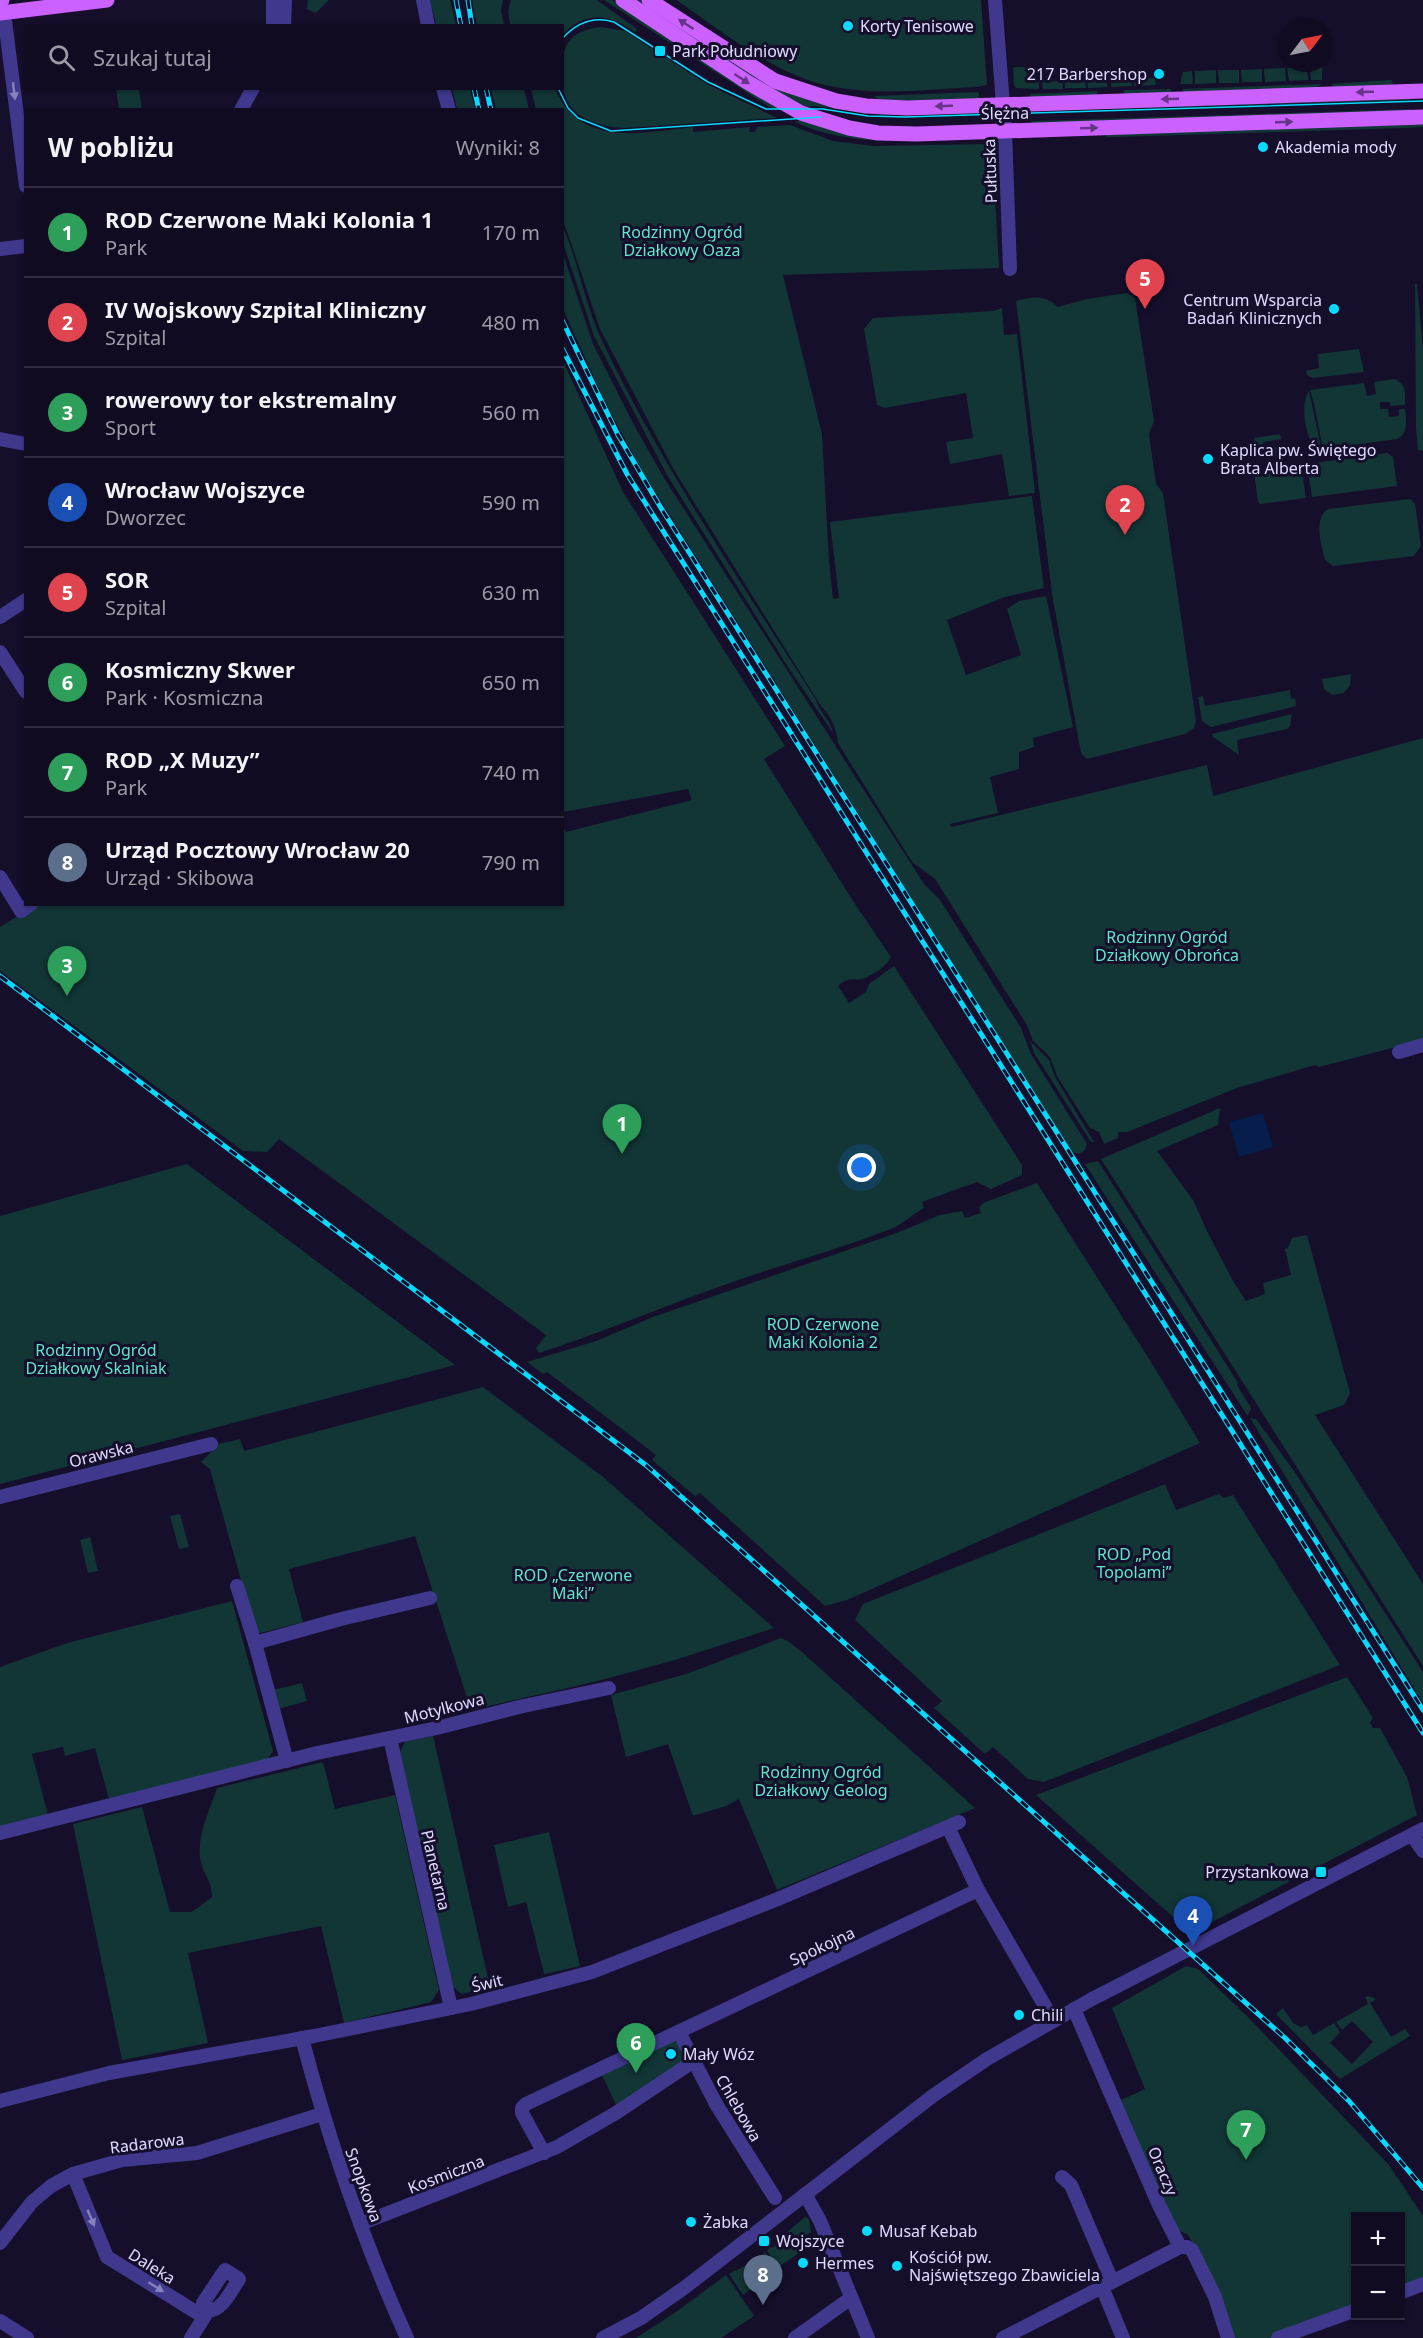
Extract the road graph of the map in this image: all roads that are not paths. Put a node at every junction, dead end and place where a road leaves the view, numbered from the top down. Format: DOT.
graph roads {
  1 [pos="107,0"];
  2 [pos="273,0"];
  3 [pos="285,0"];
  4 [pos="423,0"];
  5 [pos="623,0"];
  6 [pos="649,0"];
  7 [pos="995,0"];
  8 [pos="2,6"];
  9 [pos="273,24"];
  10 [pos="284,24"];
  11 [pos="428,24"];
  12 [pos="252,90"];
  13 [pos="444,90"];
  14 [pos="1423,91"];
  15 [pos="1002,104"];
  16 [pos="243,108"];
  17 [pos="448,108"];
  18 [pos="1423,117"];
  19 [pos="1005,131"];
  20 [pos="24,171"];
  21 [pos="24,246"];
  22 [pos="0,249"];
  23 [pos="1010,269"];
  24 [pos="0,439"];
  25 [pos="24,444"];
  26 [pos="24,601"];
  27 [pos="0,617"];
  28 [pos="0,652"];
  29 [pos="24,689"];
  30 [pos="0,877"];
  31 [pos="24,906"];
  32 [pos="1423,1045"];
  33 [pos="1399,1052"];
  34 [pos="211,1444"];
  35 [pos="0,1497"];
  36 [pos="237,1587"];
  37 [pos="430,1598"];
  38 [pos="255,1643"];
  39 [pos="609,1688"];
  40 [pos="390,1738"];
  41 [pos="287,1761"];
  42 [pos="1417,1832"];
  43 [pos="0,1833"];
  44 [pos="1423,1851"];
  45 [pos="978,1890"];
  46 [pos="451,2008"];
  47 [pos="1074,2009"];
  48 [pos="1053,2020"];
  49 [pos="679,2032"];
  50 [pos="302,2038"];
  51 [pos="694,2061"];
  52 [pos="0,2101"];
  53 [pos="322,2114"];
  54 [pos="544,2153"];
  55 [pos="74,2176"];
  56 [pos="1062,2177"];
  57 [pos="805,2194"];
  58 [pos="776,2198"];
  59 [pos="360,2224"];
  60 [pos="0,2243"];
  61 [pos="1180,2247"];
  62 [pos="239,2279"];
  63 [pos="1107,2284"];
  64 [pos="1423,2284"];
  65 [pos="1405,2291"];
  66 [pos="851,2298"];
  67 [pos="1351,2312"];
  68 [pos="206,2314"];
  69 [pos="0,2321"];
  70 [pos="27,2338"];
  71 [pos="191,2338"];
  72 [pos="407,2338"];
  73 [pos="603,2338"];
  74 [pos="795,2338"];
  75 [pos="868,2338"];
  76 [pos="1003,2338"];
  77 [pos="1123,2338"];
  78 [pos="1228,2338"];
  79 [pos="1278,2338"];
  1 -- 8 [label="main road"];
  2 -- 9 [label="street"];
  3 -- 10 [label="street"];
  4 -- 11 [label="street"];
  5 -- 19 [label="main road, Ślężna, one-way"];
  15 -- 6 [label="main road, Ślężna, one-way"];
  7 -- 15 [label="street, Pułtuska"];
  8 -- 20 [label="street, one-way"];
  12 -- 16 [label="street"];
  13 -- 17 [label="street"];
  14 -- 15 [label="main road, Ślężna, one-way"];
  15 -- 19 [label="street, Pułtuska"];
  19 -- 18 [label="main road, Ślężna, one-way"];
  19 -- 23 [label="street, Pułtuska"];
  21 -- 22 [label="street"];
  24 -- 25 [label="street"];
  26 -- 27 [label="street"];
  28 -- 29 [label="street"];
  30 -- 31 [label="street"];
  32 -- 33 [label="street"];
  34 -- 35 [label="street, Orawska"];
  36 -- 38 [label="street"];
  37 -- 38 [label="street"];
  38 -- 41 [label="street"];
  39 -- 40 [label="street, Motylkowa"];
  40 -- 41 [label="street, Motylkowa"];
  40 -- 46 [label="street, Planetarna"];
  41 -- 43 [label="street, Motylkowa"];
  42 -- 44 [label="street"];
  42 -- 47 [label="street"];
  45 -- 46 [label="street, Świt"];
  45 -- 48 [label="street"];
  45 -- 49 [label="street, Spokojna"];
  46 -- 50 [label="street, Świt"];
  47 -- 48 [label="street"];
  47 -- 61 [label="street, Oraczy"];
  48 -- 57 [label="street"];
  49 -- 51 [label="street, Chlebowa"];
  49 -- 54 [label="street"];
  50 -- 52 [label="street, Świt"];
  50 -- 53 [label="street, Snopkowa"];
  51 -- 54 [label="street, Kosmiczna"];
  51 -- 58 [label="street, Chlebowa"];
  53 -- 55 [label="street, Radarowa"];
  53 -- 59 [label="street, Snopkowa"];
  54 -- 59 [label="street, Kosmiczna"];
  55 -- 60 [label="street, Radarowa"];
  55 -- 68 [label="street, Daleka, one-way"];
  56 -- 63 [label="street"];
  57 -- 66 [label="street"];
  57 -- 73 [label="street"];
  59 -- 72 [label="street, Snopkowa"];
  61 -- 63 [label="street"];
  61 -- 78 [label="street, Oraczy"];
  62 -- 68 [label="street"];
  63 -- 76 [label="street"];
  63 -- 77 [label="street"];
  64 -- 65 [label="street"];
  66 -- 74 [label="street"];
  66 -- 75 [label="street"];
  67 -- 79 [label="street"];
  68 -- 71 [label="street"];
  69 -- 70 [label="street"];
}
